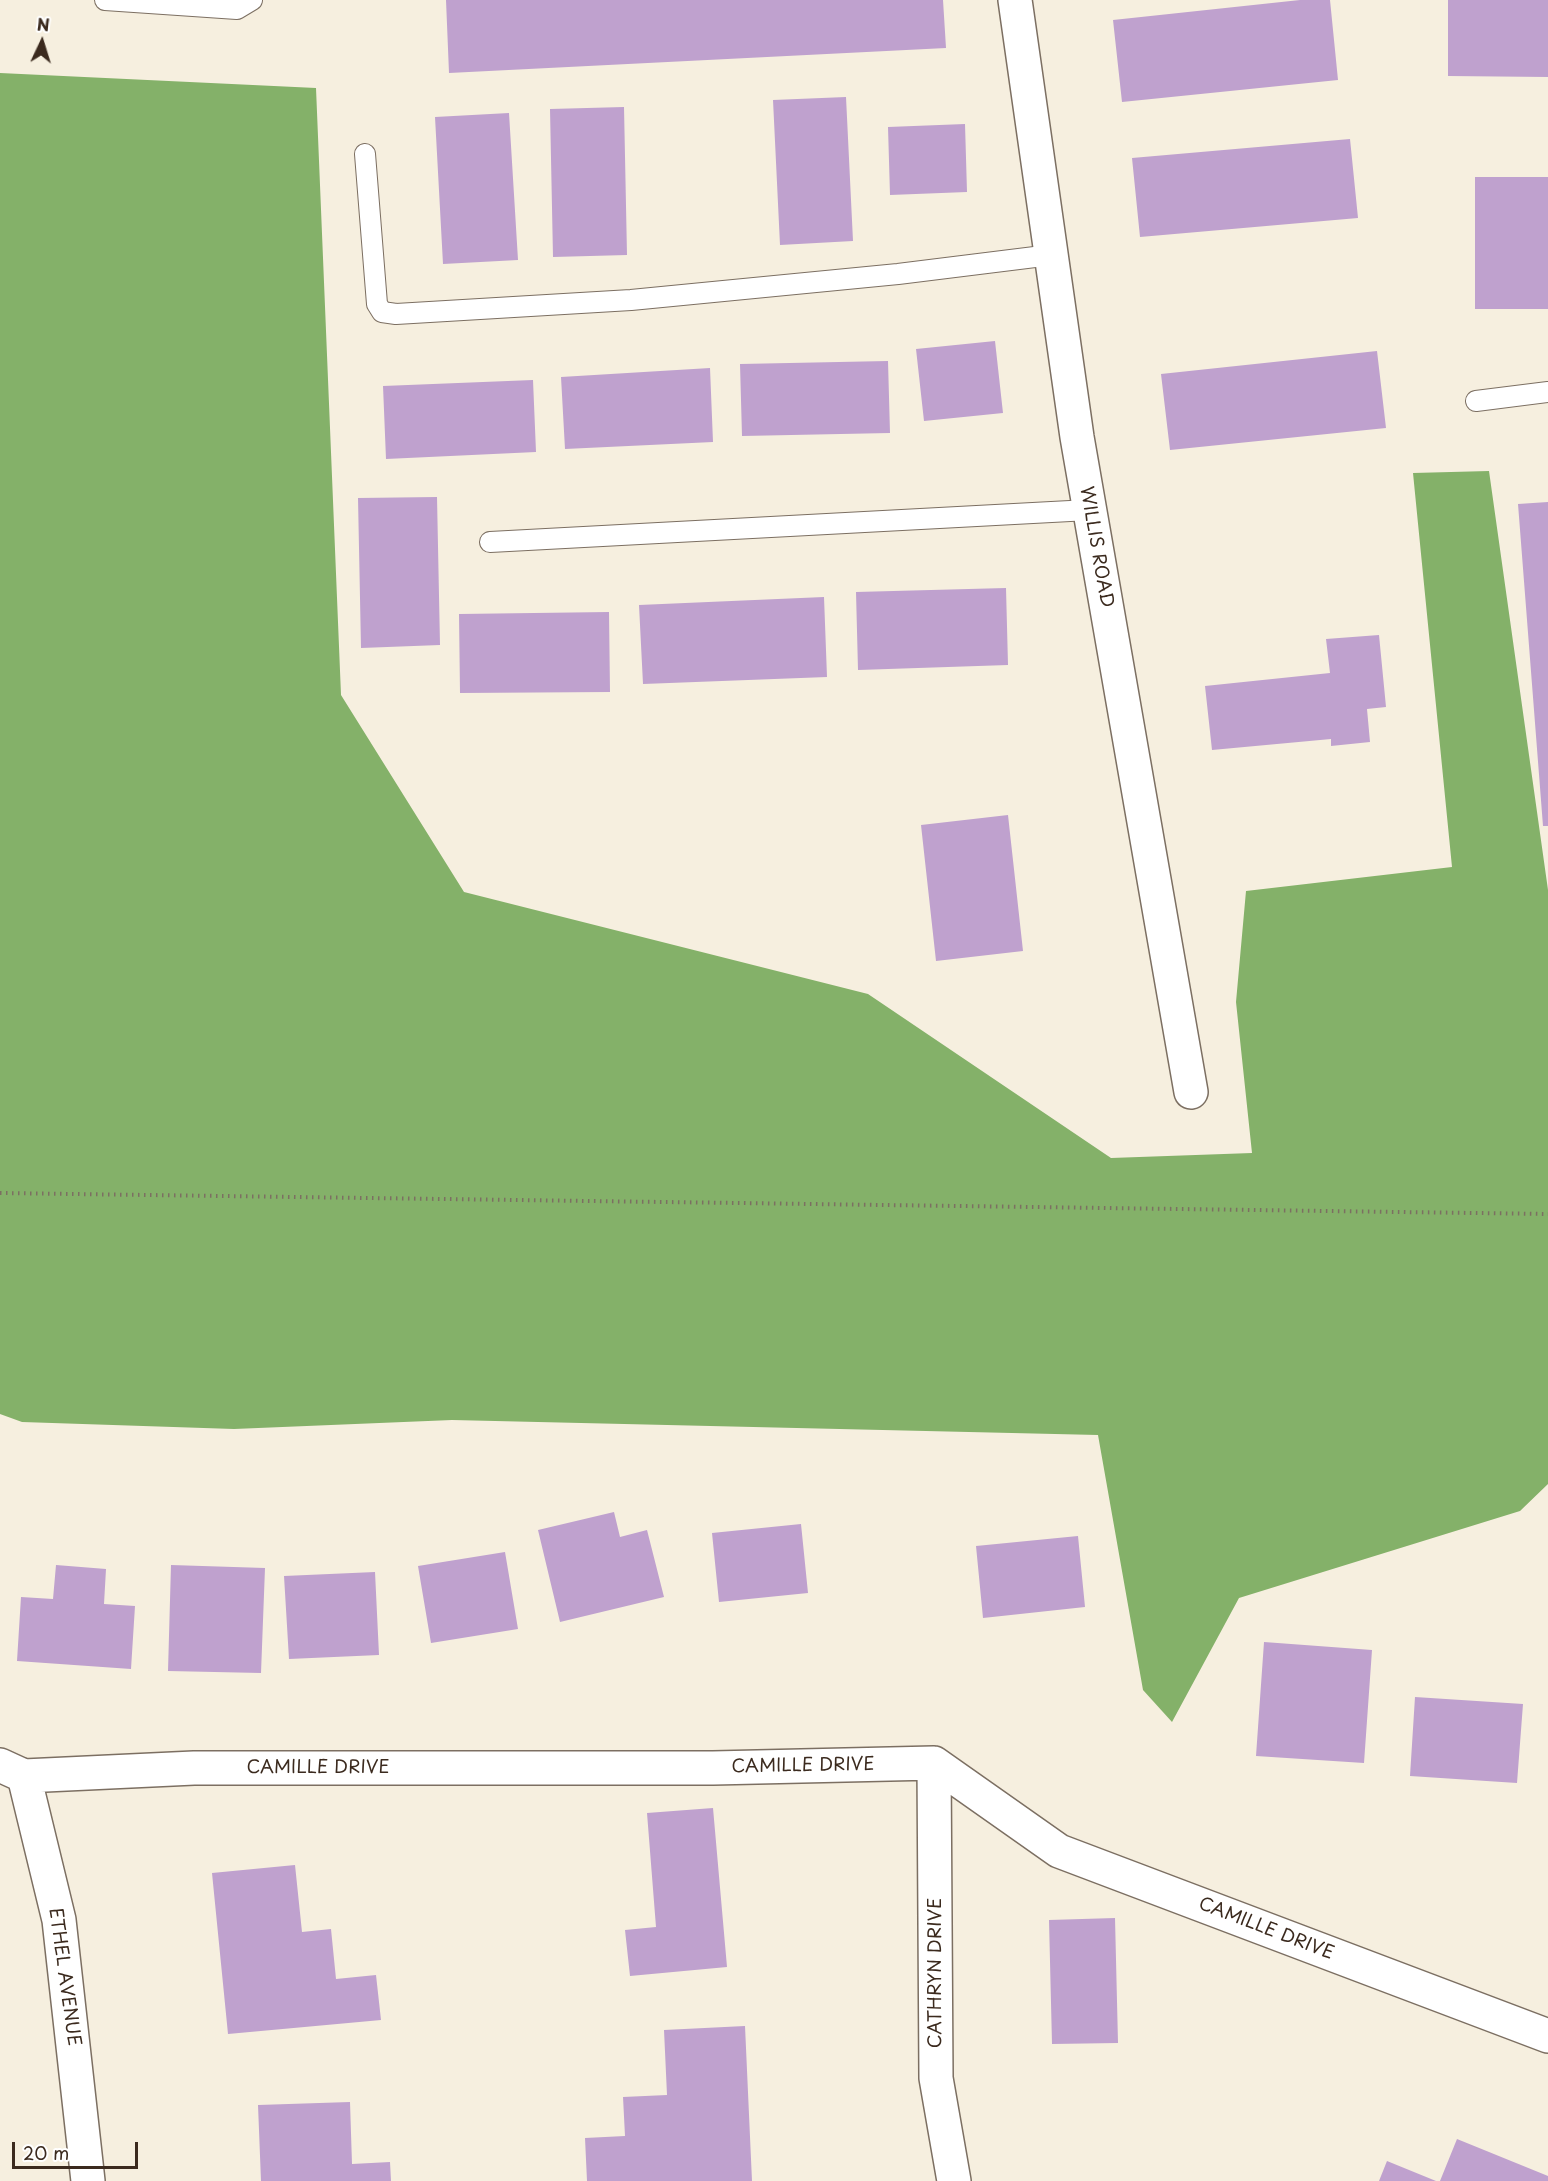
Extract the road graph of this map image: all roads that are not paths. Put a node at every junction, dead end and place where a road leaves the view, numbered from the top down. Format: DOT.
graph roads {
  1 [pos="105,0"];
  2 [pos="1015,0"];
  3 [pos="244,4"];
  4 [pos="365,154"];
  5 [pos="1051,255"];
  6 [pos="1548,392"];
  7 [pos="1476,401"];
  8 [pos="1089,510"];
  9 [pos="490,542"];
  10 [pos="1191,1092"];
  11 [pos="934,1764"];
  12 [pos="12,1770"];
  13 [pos="1548,2036"];
  14 [pos="88,2181"];
  15 [pos="954,2181"];
  1 -- 3 [label="lane"];
  2 -- 5 [label="street, WILLIS ROAD"];
  4 -- 5 [label="lane"];
  5 -- 8 [label="street, WILLIS ROAD"];
  6 -- 7 [label="lane"];
  8 -- 9 [label="lane"];
  8 -- 10 [label="street, WILLIS ROAD"];
  11 -- 12 [label="street, CAMILLE DRIVE"];
  11 -- 13 [label="street, CAMILLE DRIVE"];
  11 -- 15 [label="street, CATHRYN DRIVE"];
  12 -- 14 [label="street, ETHEL AVENUE"];
}
